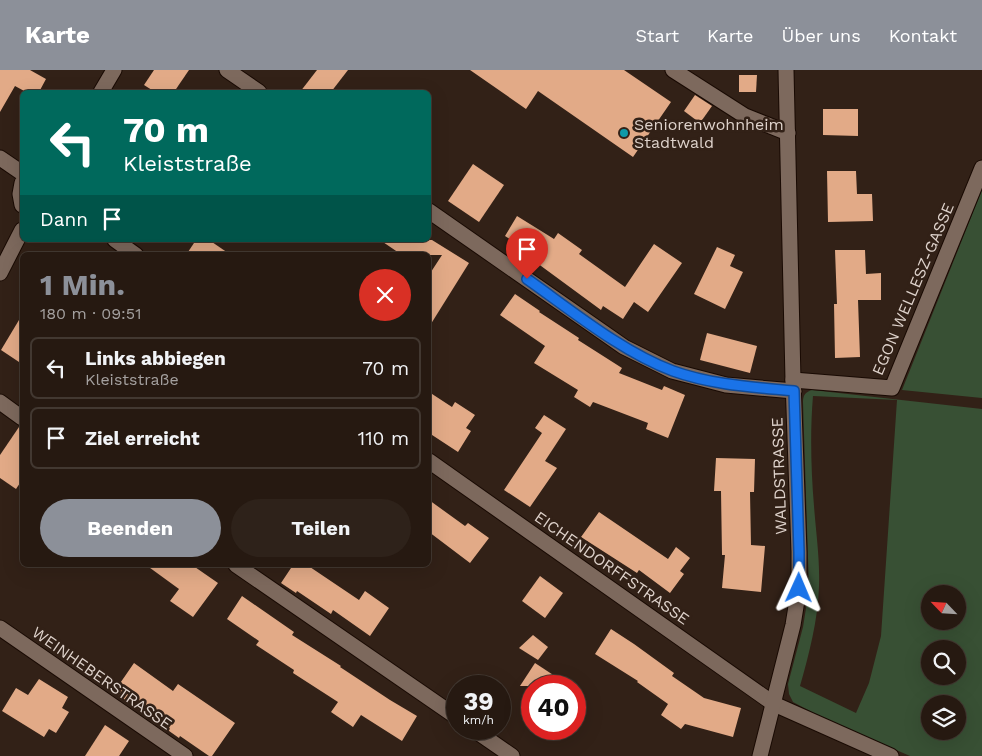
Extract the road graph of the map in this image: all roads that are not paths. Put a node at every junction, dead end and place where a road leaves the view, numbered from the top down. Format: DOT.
graph roads {
  1 [pos="114,70"];
  2 [pos="227,70"];
  3 [pos="673,70"];
  4 [pos="786,70"];
  5 [pos="102,90"];
  6 [pos="256,90"];
  7 [pos="788,133"];
  8 [pos="0,158"];
  9 [pos="982,168"];
  10 [pos="20,172"];
  11 [pos="431,212"];
  12 [pos="20,234"];
  13 [pos="117,242"];
  14 [pos="132,252"];
  15 [pos="0,273"];
  16 [pos="793,386"];
  17 [pos="0,402"];
  18 [pos="20,417"];
  19 [pos="431,462"];
  20 [pos="239,567"];
  21 [pos="0,628"];
  22 [pos="774,704"];
  23 [pos="446,710"];
  24 [pos="489,740"];
  25 [pos="185,756"];
  26 [pos="512,756"];
  27 [pos="760,756"];
  28 [pos="892,756"];
  1 -- 5 [label="street"];
  2 -- 6 [label="street"];
  3 -- 7 [label="street"];
  4 -- 7 [label="street, WALDSTRASSE"];
  7 -- 16 [label="street, WALDSTRASSE"];
  8 -- 10 [label="street"];
  9 -- 16 [label="street, EGON WELLESZ-GASSE"];
  11 -- 16 [label="street"];
  12 -- 15 [label="street"];
  13 -- 14 [label="street"];
  16 -- 22 [label="street, WALDSTRASSE"];
  17 -- 18 [label="street"];
  19 -- 22 [label="street, EICHENDORFFSTRASSE"];
  20 -- 23 [label="street"];
  21 -- 25 [label="street, WEINHEBERSTRASSE"];
  22 -- 27 [label="street, WALDSTRASSE"];
  22 -- 28 [label="street, EICHENDORFFSTRASSE"];
  24 -- 26 [label="street"];
}
